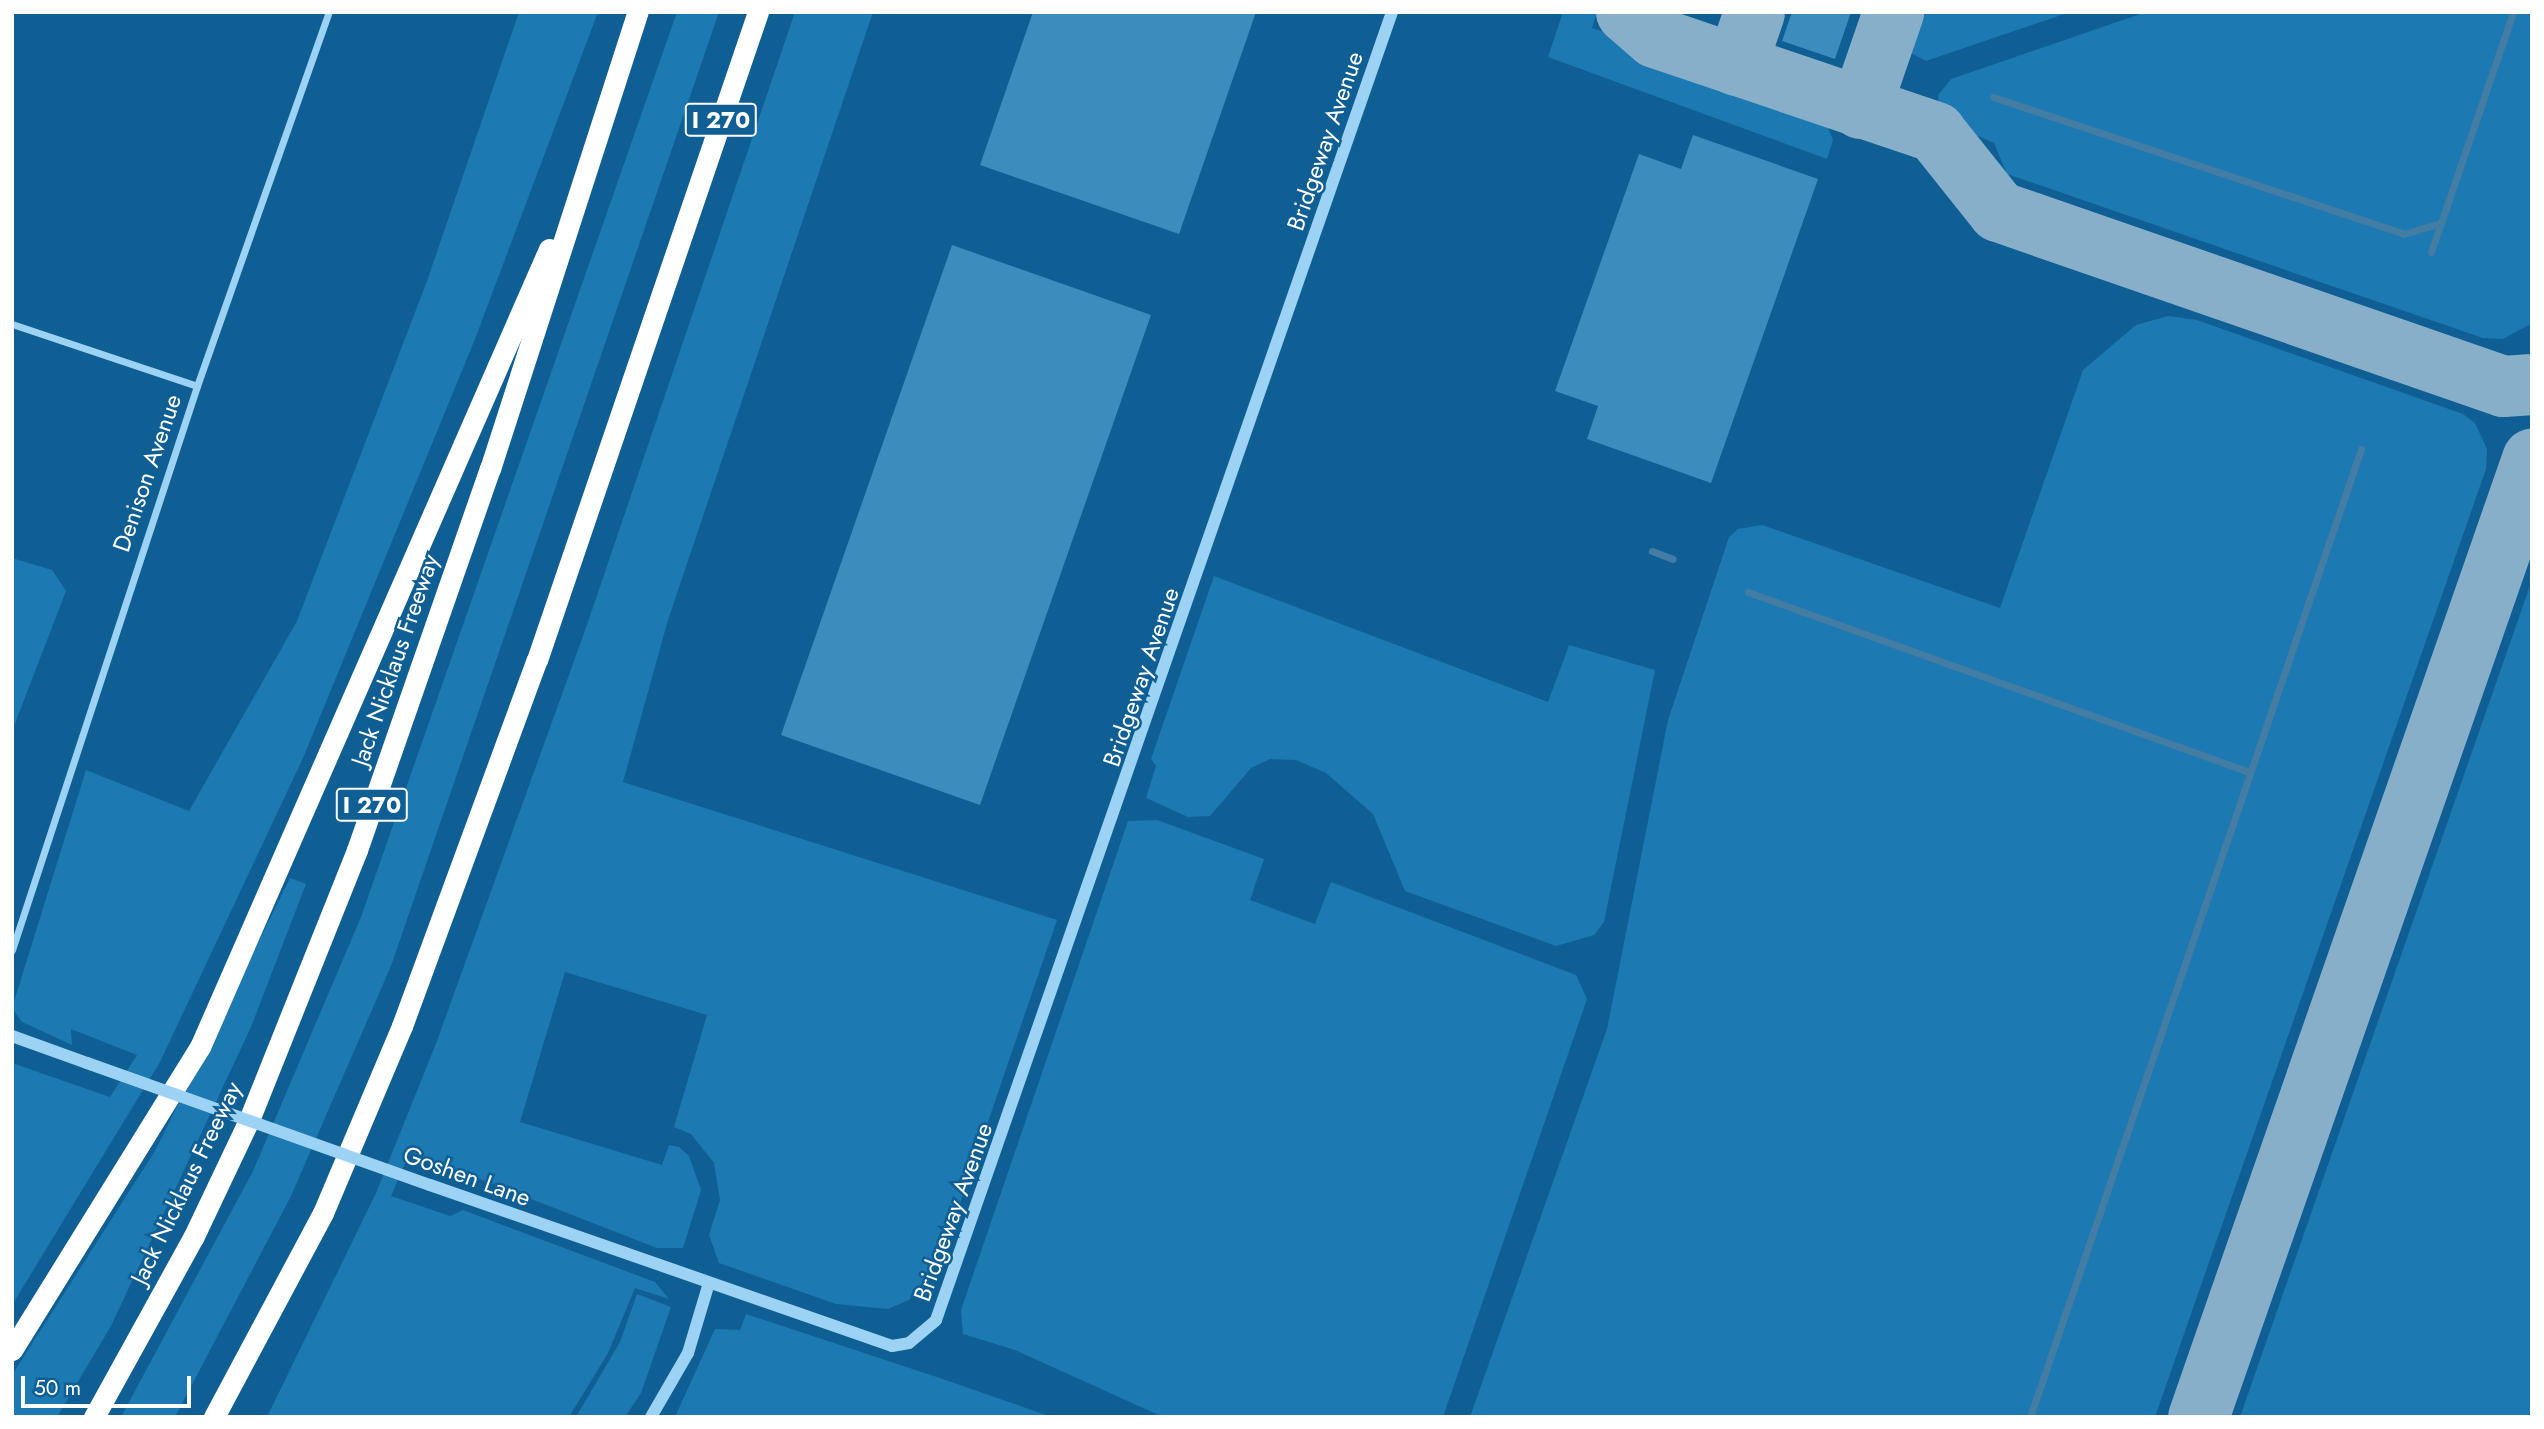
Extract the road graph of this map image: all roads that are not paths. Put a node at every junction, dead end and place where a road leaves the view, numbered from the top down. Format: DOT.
graph roads {
  1 [pos="329,12"];
  2 [pos="638,12"];
  3 [pos="758,12"];
  4 [pos="1392,12"];
  5 [pos="587,168"];
  6 [pos="12,324"];
  7 [pos="197,386"];
  8 [pos="12,950"];
  9 [pos="12,1036"];
  10 [pos="709,1283"];
  11 [pos="909,1343"];
  12 [pos="12,1350"];
  13 [pos="94,1417"];
  14 [pos="214,1417"];
  15 [pos="651,1417"];
  1 -- 7 [label="street, Denison Avenue"];
  2 -- 5 [label="highway, Jack Nicklaus Freeway / I 270"];
  3 -- 14 [label="highway, I 270"];
  4 -- 11 [label="street, Bridgeway Avenue"];
  5 -- 12 [label="highway"];
  5 -- 13 [label="highway, Jack Nicklaus Freeway / I 270"];
  6 -- 7 [label="street"];
  7 -- 8 [label="street, Denison Avenue"];
  9 -- 10 [label="street, Goshen Lane, bridge"];
  10 -- 11 [label="street, Goshen Lane"];
  10 -- 15 [label="street"];
}
